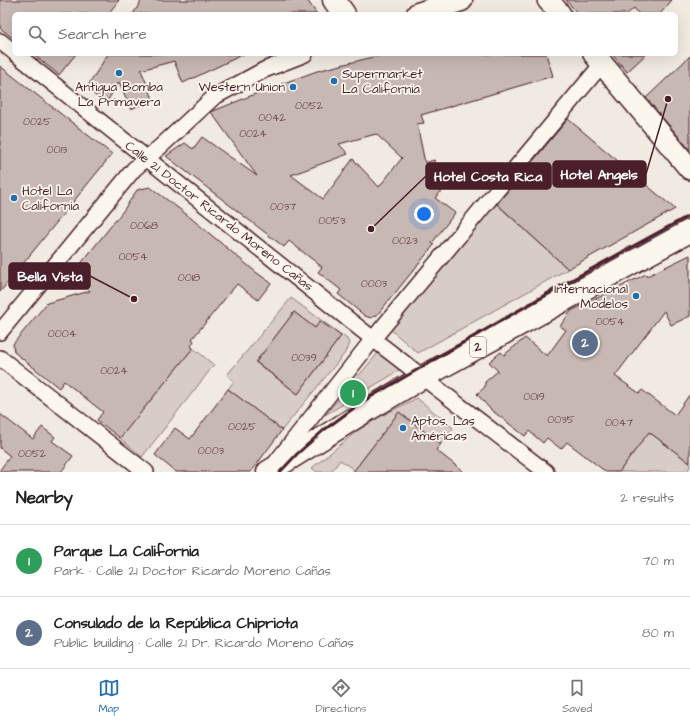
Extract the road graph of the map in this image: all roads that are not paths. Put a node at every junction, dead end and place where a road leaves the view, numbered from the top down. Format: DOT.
graph roads {
  1 [pos="334,0"];
  2 [pos="462,0"];
  3 [pos="548,0"];
  4 [pos="343,12"];
  5 [pos="424,12"];
  6 [pos="558,12"];
  7 [pos="0,41"];
  8 [pos="12,51"];
  9 [pos="19,56"];
  10 [pos="300,56"];
  11 [pos="598,59"];
  12 [pos="145,158"];
  13 [pos="690,170"];
  14 [pos="690,231"];
  15 [pos="0,332"];
  16 [pos="373,339"];
  17 [pos="0,358"];
  18 [pos="424,377"];
  19 [pos="269,471"];
  20 [pos="146,472"];
  21 [pos="546,472"];
  1 -- 4 [label="highway"];
  2 -- 5 [label="highway"];
  3 -- 6 [label="main road"];
  7 -- 8 [label="street, Calle 21 Doctor Ricardo Moreno Cañas"];
  9 -- 12 [label="street, Calle 21 Doctor Ricardo Moreno Cañas"];
  10 -- 12 [label="street"];
  11 -- 13 [label="main road"];
  11 -- 16 [label="street"];
  12 -- 15 [label="street"];
  12 -- 16 [label="street, Calle 21 Doctor Ricardo Moreno Cañas"];
  14 -- 18 [label="highway, 2"];
  16 -- 18 [label="street, Calle 21 Doctor Ricardo Moreno Cañas"];
  16 -- 19 [label="street"];
  17 -- 20 [label="street"];
  18 -- 19 [label="highway, 2"];
  18 -- 21 [label="street, Calle 21 Doctor Ricardo Moreno Cañas"];
}
